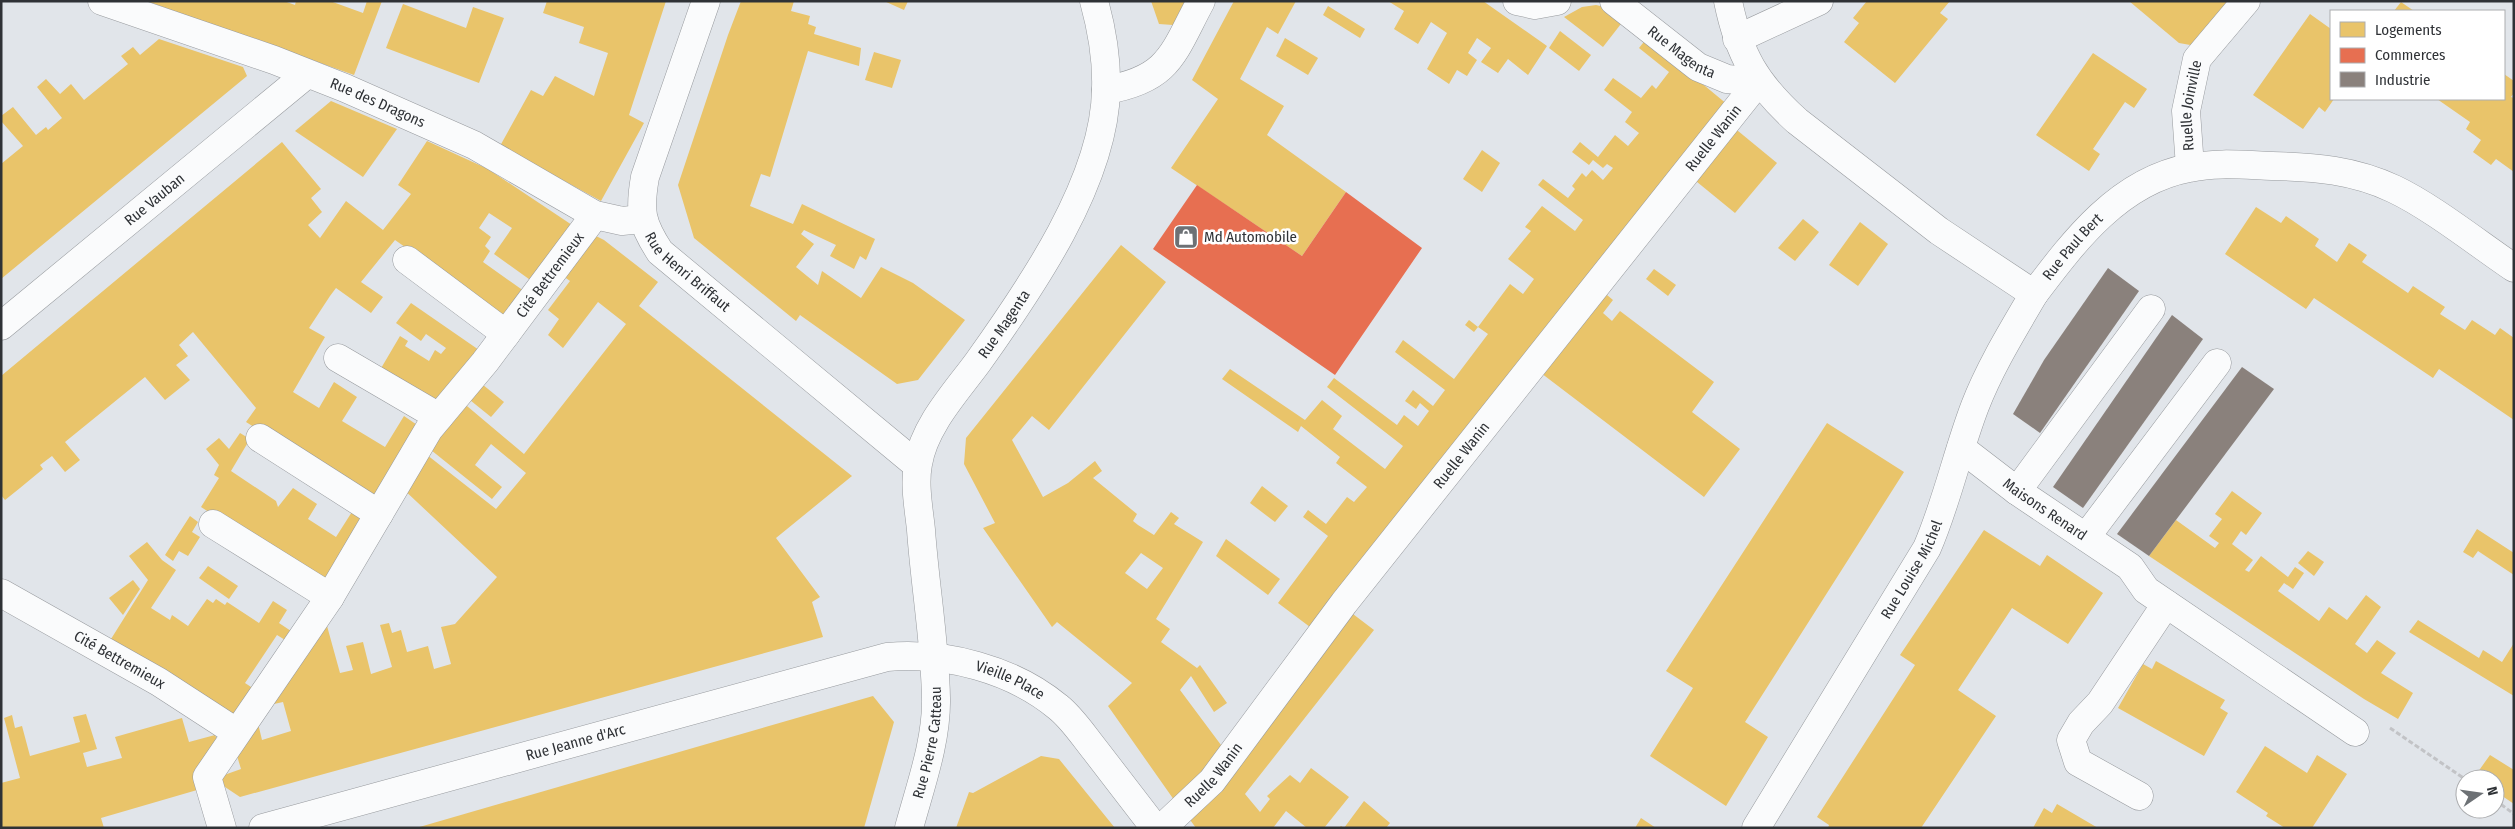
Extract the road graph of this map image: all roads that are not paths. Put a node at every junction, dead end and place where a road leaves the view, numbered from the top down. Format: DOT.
graph roads {
  1 [pos="102,1"];
  2 [pos="706,1"];
  3 [pos="1094,1"];
  4 [pos="1201,1"];
  5 [pos="1516,1"];
  6 [pos="1557,1"];
  7 [pos="1614,1"];
  8 [pos="1728,1"];
  9 [pos="1819,1"];
  10 [pos="2246,1"];
  11 [pos="1737,39"];
  12 [pos="307,74"];
  13 [pos="1758,82"];
  14 [pos="1106,90"];
  15 [pos="2190,167"];
  16 [pos="595,215"];
  17 [pos="642,219"];
  18 [pos="407,260"];
  19 [pos="2514,268"];
  20 [pos="2034,294"];
  21 [pos="2151,309"];
  22 [pos="1,326"];
  23 [pos="506,334"];
  24 [pos="338,358"];
  25 [pos="2217,363"];
  26 [pos="439,417"];
  27 [pos="260,438"];
  28 [pos="1961,448"];
  29 [pos="917,465"];
  30 [pos="2017,491"];
  31 [pos="380,514"];
  32 [pos="213,524"];
  33 [pos="2086,537"];
  34 [pos="1,593"];
  35 [pos="330,597"];
  36 [pos="2166,604"];
  37 [pos="933,656"];
  38 [pos="887,657"];
  39 [pos="236,732"];
  40 [pos="2355,732"];
  41 [pos="2139,796"];
  42 [pos="222,828"];
  43 [pos="263,828"];
  44 [pos="909,828"];
  45 [pos="1155,828"];
  46 [pos="1162,828"];
  47 [pos="1756,828"];
  1 -- 12 [label="street, Rue des Dragons"];
  2 -- 17 [label="street, Rue Henri Briffaut"];
  3 -- 14 [label="street, Rue Magenta"];
  4 -- 14 [label="street"];
  5 -- 6 [label="street"];
  7 -- 13 [label="street, Rue Magenta"];
  8 -- 11 [label="street, Rue Paul Bert"];
  9 -- 11 [label="street"];
  10 -- 15 [label="street, Ruelle Joinville"];
  11 -- 13 [label="street, Rue Paul Bert"];
  12 -- 16 [label="street, Rue des Dragons"];
  12 -- 22 [label="street, Rue Vauban"];
  13 -- 20 [label="street, Rue Paul Bert"];
  13 -- 46 [label="street, Ruelle Wanin"];
  14 -- 29 [label="street, Rue Magenta"];
  15 -- 19 [label="street, Rue Paul Bert"];
  15 -- 20 [label="street, Rue Paul Bert"];
  16 -- 17 [label="street, Rue des Dragons"];
  16 -- 23 [label="street, Cité Bettremieux"];
  17 -- 29 [label="street, Rue Henri Briffaut"];
  18 -- 23 [label="street"];
  20 -- 28 [label="street, Rue Louise Michel"];
  21 -- 30 [label="street"];
  23 -- 26 [label="street, Cité Bettremieux"];
  24 -- 26 [label="street"];
  25 -- 33 [label="street"];
  26 -- 31 [label="street, Cité Bettremieux"];
  27 -- 31 [label="street"];
  28 -- 30 [label="street, Maisons Renard"];
  28 -- 47 [label="street, Rue Louise Michel"];
  29 -- 37 [label="street, Rue Magenta"];
  30 -- 33 [label="street, Maisons Renard"];
  31 -- 35 [label="street, Cité Bettremieux"];
  32 -- 35 [label="street"];
  33 -- 36 [label="street, Maisons Renard"];
  34 -- 39 [label="street, Cité Bettremieux"];
  35 -- 39 [label="street, Cité Bettremieux"];
  36 -- 40 [label="street"];
  36 -- 41 [label="street"];
  37 -- 38 [label="street, Vieille Place"];
  37 -- 44 [label="street, Rue Pierre Catteau"];
  37 -- 45 [label="street, Vieille Place"];
  38 -- 43 [label="street, Rue Jeanne d'Arc"];
  39 -- 42 [label="street, Cité Bettremieux"];
}
